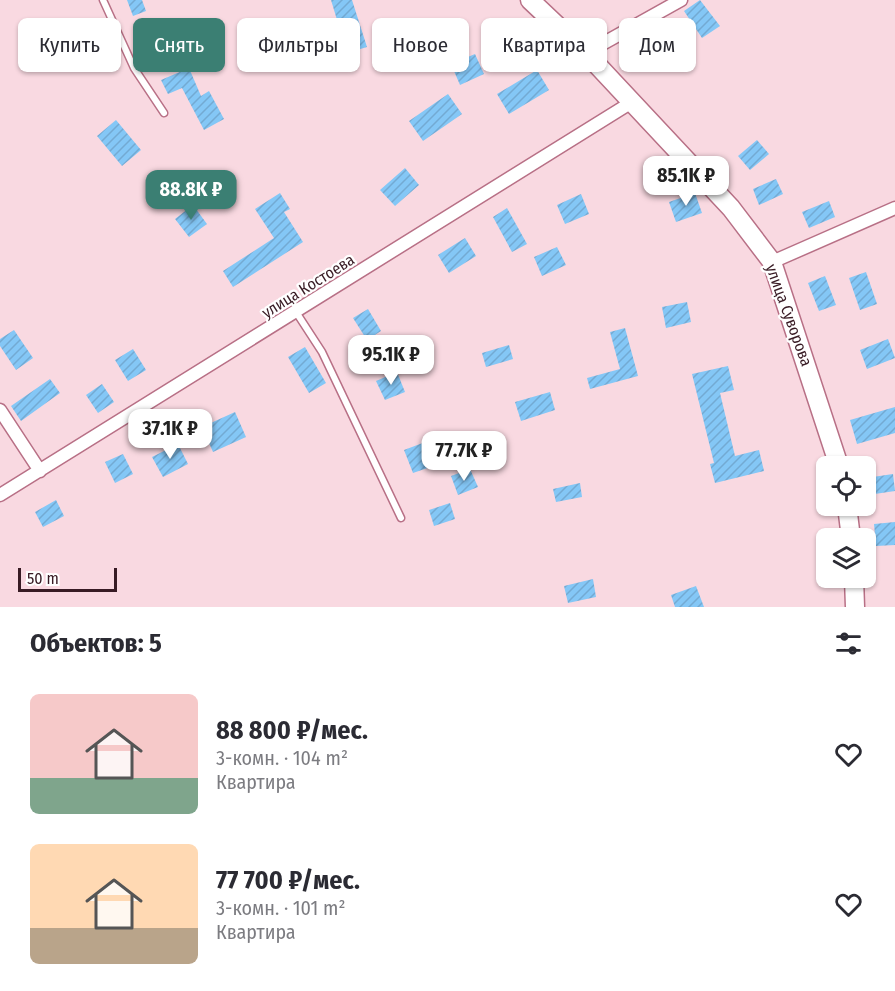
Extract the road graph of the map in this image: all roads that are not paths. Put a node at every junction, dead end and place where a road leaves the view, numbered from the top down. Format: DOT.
graph roads {
  1 [pos="103,0"];
  2 [pos="530,0"];
  3 [pos="681,0"];
  4 [pos="549,18"];
  5 [pos="607,41"];
  6 [pos="604,72"];
  7 [pos="632,102"];
  8 [pos="164,113"];
  9 [pos="895,208"];
  10 [pos="772,262"];
  11 [pos="296,312"];
  12 [pos="0,410"];
  13 [pos="836,456"];
  14 [pos="40,471"];
  15 [pos="0,495"];
  16 [pos="401,518"];
  17 [pos="854,588"];
  18 [pos="855,607"];
  1 -- 8 [label="lane"];
  2 -- 4 [label="main road, улица Суворова"];
  3 -- 5 [label="street"];
  6 -- 7 [label="main road, улица Суворова"];
  7 -- 10 [label="main road, улица Суворова"];
  7 -- 11 [label="street, улица Костоева"];
  9 -- 10 [label="street"];
  10 -- 13 [label="main road, улица Суворова"];
  11 -- 14 [label="street, улица Костоева"];
  11 -- 16 [label="lane"];
  12 -- 14 [label="street"];
  14 -- 15 [label="street, улица Костоева"];
  17 -- 18 [label="main road"];
}
